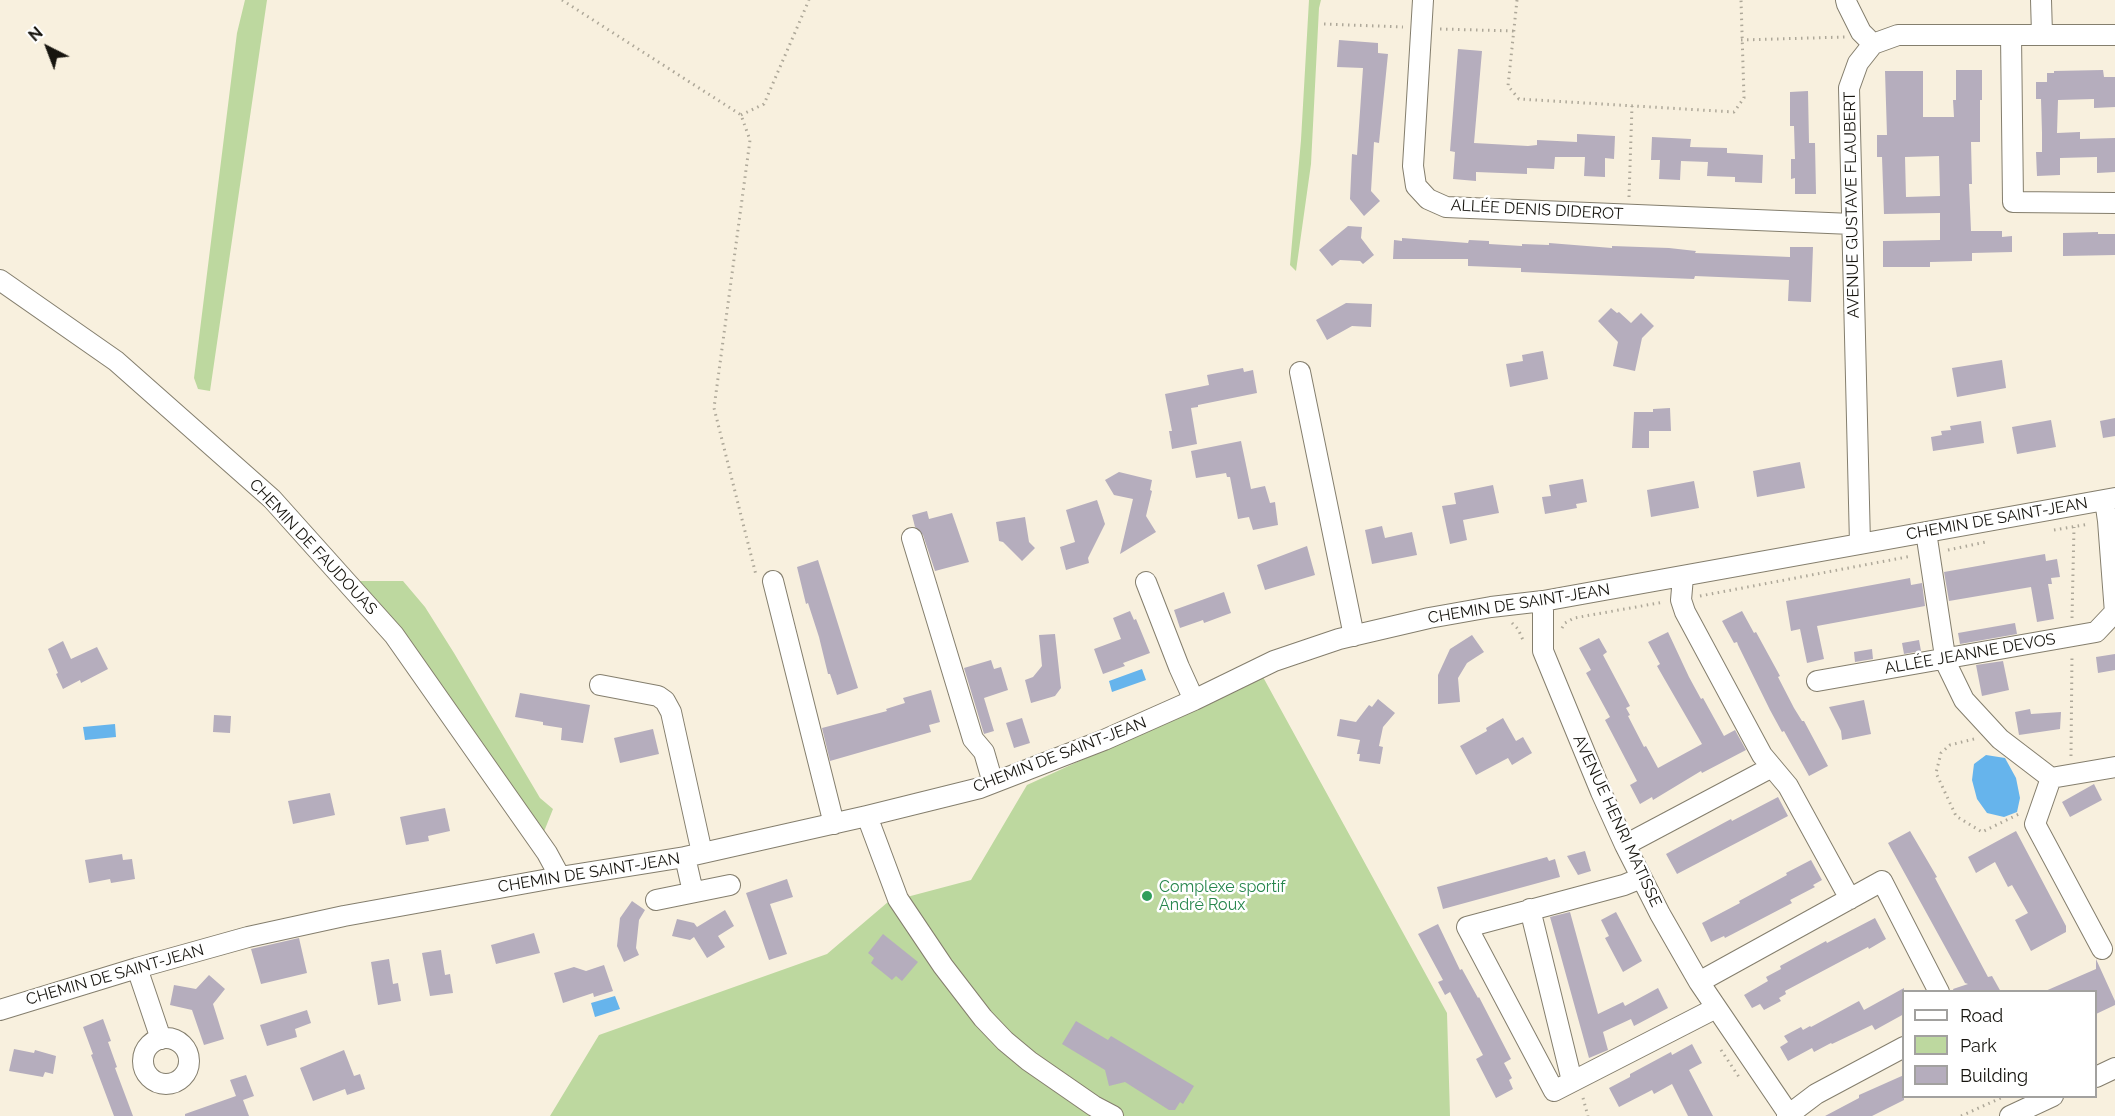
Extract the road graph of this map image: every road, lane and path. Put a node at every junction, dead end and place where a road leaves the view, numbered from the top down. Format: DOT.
graph roads {
  1 [pos="562,0"];
  2 [pos="809,0"];
  3 [pos="1423,0"];
  4 [pos="1517,0"];
  5 [pos="1741,0"];
  6 [pos="1846,0"];
  7 [pos="2041,0"];
  8 [pos="2042,34"];
  9 [pos="2011,35"];
  10 [pos="2115,35"];
  11 [pos="1867,38"];
  12 [pos="1741,40"];
  13 [pos="1632,106"];
  14 [pos="741,115"];
  15 [pos="2115,203"];
  16 [pos="1629,215"];
  17 [pos="1852,224"];
  18 [pos="0,280"];
  19 [pos="1300,372"];
  20 [pos="2110,499"];
  21 [pos="2080,525"];
  22 [pos="2054,530"];
  23 [pos="1926,532"];
  24 [pos="912,538"];
  25 [pos="1991,541"];
  26 [pos="1860,544"];
  27 [pos="1929,553"];
  28 [pos="1683,577"];
  29 [pos="765,579"];
  30 [pos="1146,582"];
  31 [pos="1681,600"];
  32 [pos="1543,601"];
  33 [pos="1491,607"];
  34 [pos="2115,613"];
  35 [pos="1560,632"];
  36 [pos="1354,636"];
  37 [pos="1535,653"];
  38 [pos="1945,658"];
  39 [pos="1817,681"];
  40 [pos="600,685"];
  41 [pos="1194,700"];
  42 [pos="1996,734"];
  43 [pos="1772,767"];
  44 [pos="2115,767"];
  45 [pos="2051,778"];
  46 [pos="993,783"];
  47 [pos="2042,803"];
  48 [pos="867,816"];
  49 [pos="834,824"];
  50 [pos="1625,845"];
  51 [pos="694,855"];
  52 [pos="560,877"];
  53 [pos="1641,878"];
  54 [pos="730,885"];
  55 [pos="693,892"];
  56 [pos="1850,899"];
  57 [pos="656,900"];
  58 [pos="1530,909"];
  59 [pos="2102,949"];
  60 [pos="137,968"];
  61 [pos="1700,982"];
  62 [pos="1938,990"];
  63 [pos="1716,1008"];
  64 [pos="0,1010"];
  65 [pos="161,1038"];
  66 [pos="1902,1048"];
  67 [pos="2115,1068"];
  68 [pos="2097,1077"];
  69 [pos="1572,1081"];
  70 [pos="1987,1098"];
  71 [pos="2000,1098"];
  72 [pos="2049,1098"];
  73 [pos="1990,1103"];
  74 [pos="1113,1116"];
  75 [pos="1788,1116"];
  76 [pos="1961,1116"];
  77 [pos="2010,1116"];
  1 -- 14 [label="path"];
  2 -- 14 [label="path"];
  3 -- 16 [label="street, ALLÉE DENIS DIDEROT"];
  4 -- 13 [label="path"];
  5 -- 12 [label="path"];
  6 -- 11 [label="street"];
  7 -- 8 [label="street"];
  8 -- 9 [label="street"];
  8 -- 10 [label="street"];
  9 -- 11 [label="street"];
  9 -- 15 [label="street"];
  11 -- 12 [label="path"];
  11 -- 17 [label="street, AVENUE GUSTAVE FLAUBERT"];
  12 -- 13 [label="path"];
  13 -- 16 [label="path"];
  14 -- 29 [label="path"];
  16 -- 17 [label="street, ALLÉE DENIS DIDEROT"];
  17 -- 26 [label="street, AVENUE GUSTAVE FLAUBERT"];
  18 -- 52 [label="street, CHEMIN DE FAUDOUAS"];
  19 -- 36 [label="street"];
  20 -- 23 [label="street, CHEMIN DE SAINT-JEAN"];
  20 -- 34 [label="street"];
  21 -- 22 [label="path, CHEMIN DE SAINT-JEAN"];
  23 -- 26 [label="street, CHEMIN DE SAINT-JEAN"];
  23 -- 27 [label="street"];
  24 -- 46 [label="street"];
  25 -- 27 [label="path, CHEMIN DE SAINT-JEAN"];
  26 -- 28 [label="street, CHEMIN DE SAINT-JEAN"];
  27 -- 31 [label="path, CHEMIN DE SAINT-JEAN"];
  27 -- 38 [label="street"];
  28 -- 31 [label="street"];
  28 -- 32 [label="street, CHEMIN DE SAINT-JEAN"];
  29 -- 49 [label="street"];
  30 -- 41 [label="street"];
  31 -- 35 [label="path, CHEMIN DE SAINT-JEAN"];
  31 -- 43 [label="street"];
  32 -- 33 [label="street, CHEMIN DE SAINT-JEAN"];
  32 -- 37 [label="street, AVENUE HENRI MATISSE"];
  33 -- 36 [label="street, CHEMIN DE SAINT-JEAN"];
  33 -- 37 [label="path"];
  34 -- 38 [label="street, ALLÉE JEANNE DEVOS"];
  36 -- 41 [label="street, CHEMIN DE SAINT-JEAN"];
  37 -- 50 [label="street, AVENUE HENRI MATISSE"];
  38 -- 39 [label="street, ALLÉE JEANNE DEVOS"];
  38 -- 42 [label="street"];
  40 -- 51 [label="street"];
  41 -- 46 [label="street, CHEMIN DE SAINT-JEAN"];
  42 -- 45 [label="street"];
  42 -- 47 [label="path"];
  43 -- 50 [label="street"];
  43 -- 56 [label="street"];
  44 -- 45 [label="street"];
  45 -- 47 [label="street"];
  46 -- 48 [label="street, CHEMIN DE SAINT-JEAN"];
  47 -- 59 [label="street"];
  48 -- 49 [label="street, CHEMIN DE SAINT-JEAN"];
  48 -- 74 [label="street"];
  49 -- 51 [label="street, CHEMIN DE SAINT-JEAN"];
  50 -- 53 [label="street, AVENUE HENRI MATISSE"];
  51 -- 52 [label="street, CHEMIN DE SAINT-JEAN"];
  51 -- 55 [label="street"];
  52 -- 60 [label="street, CHEMIN DE SAINT-JEAN"];
  53 -- 58 [label="street"];
  53 -- 61 [label="street, AVENUE HENRI MATISSE"];
  54 -- 55 [label="street"];
  55 -- 57 [label="street"];
  56 -- 61 [label="street"];
  56 -- 62 [label="street"];
  58 -- 69 [label="street"];
  58 -- 69 [label="street"];
  60 -- 64 [label="street, CHEMIN DE SAINT-JEAN"];
  60 -- 65 [label="street"];
  61 -- 63 [label="street, AVENUE HENRI MATISSE"];
  63 -- 69 [label="street"];
  63 -- 75 [label="street, AVENUE HENRI MATISSE"];
  66 -- 75 [label="street"];
  67 -- 68 [label="street"];
  70 -- 73 [label="path"];
  71 -- 73 [label="path"];
  72 -- 77 [label="street"];
  73 -- 76 [label="path"];
}
